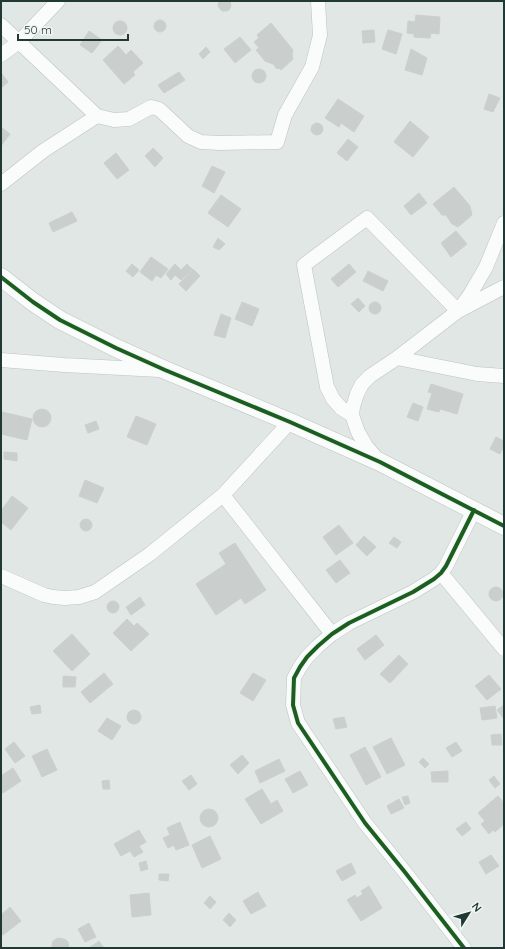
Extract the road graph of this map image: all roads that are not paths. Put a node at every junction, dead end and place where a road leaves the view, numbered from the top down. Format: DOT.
graph roads {
  1 [pos="58,1"];
  2 [pos="318,1"];
  3 [pos="1,25"];
  4 [pos="19,42"];
  5 [pos="1,55"];
  6 [pos="97,116"];
  7 [pos="1,184"];
  8 [pos="504,223"];
  9 [pos="1,277"];
  10 [pos="504,287"];
  11 [pos="458,311"];
  12 [pos="398,358"];
  13 [pos="1,360"];
  14 [pos="165,370"];
  15 [pos="504,376"];
  16 [pos="352,415"];
  17 [pos="290,422"];
  18 [pos="380,462"];
  19 [pos="223,495"];
  20 [pos="474,510"];
  21 [pos="504,526"];
  22 [pos="441,573"];
  23 [pos="1,576"];
  24 [pos="332,634"];
  25 [pos="504,649"];
  26 [pos="464,948"];
  1 -- 4 [label="street"];
  2 -- 6 [label="street"];
  3 -- 4 [label="street"];
  4 -- 5 [label="street"];
  4 -- 6 [label="street"];
  6 -- 7 [label="street"];
  8 -- 11 [label="street"];
  9 -- 14 [label="street"];
  10 -- 11 [label="street"];
  11 -- 12 [label="street"];
  11 -- 16 [label="street"];
  12 -- 15 [label="street"];
  12 -- 16 [label="street"];
  13 -- 14 [label="street"];
  14 -- 17 [label="street"];
  16 -- 18 [label="street"];
  17 -- 18 [label="street"];
  17 -- 19 [label="street"];
  18 -- 20 [label="street"];
  19 -- 23 [label="street"];
  19 -- 24 [label="street"];
  20 -- 21 [label="street"];
  20 -- 22 [label="street"];
  22 -- 24 [label="street"];
  22 -- 25 [label="street"];
  24 -- 26 [label="street"];
}
